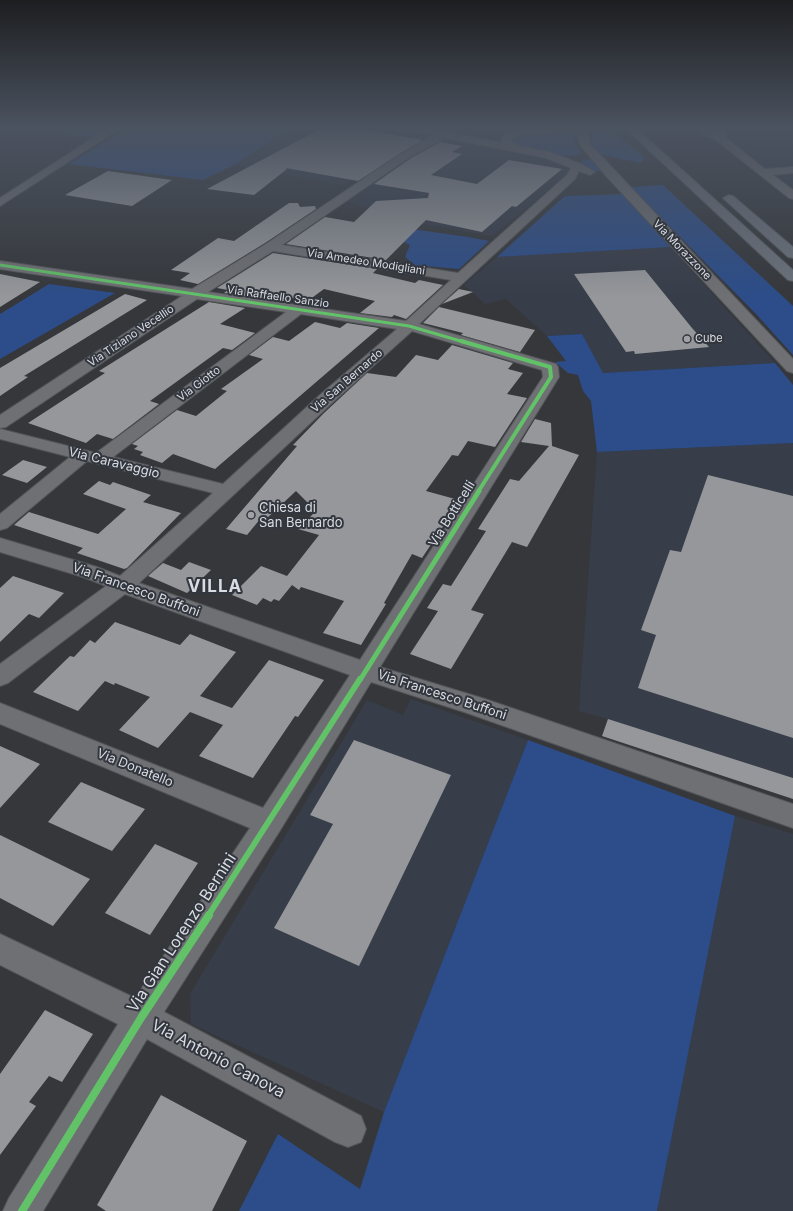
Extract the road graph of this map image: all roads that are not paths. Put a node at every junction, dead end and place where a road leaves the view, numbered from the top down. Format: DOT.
graph roads {
  1 [pos="30,184"];
  2 [pos="364,184"];
  3 [pos="562,184"];
  4 [pos="619,184"];
  5 [pos="691,184"];
  6 [pos="778,184"];
  7 [pos="723,193"];
  8 [pos="793,196"];
  9 [pos="0,203"];
  10 [pos="271,246"];
  11 [pos="793,254"];
  12 [pos="1,266"];
  13 [pos="793,276"];
  14 [pos="461,278"];
  15 [pos="193,295"];
  16 [pos="299,309"];
  17 [pos="409,326"];
  18 [pos="550,367"];
  19 [pos="793,368"];
  20 [pos="0,423"];
  21 [pos="0,434"];
  22 [pos="91,457"];
  23 [pos="228,490"];
  24 [pos="0,524"];
  25 [pos="0,545"];
  26 [pos="124,585"];
  27 [pos="366,671"];
  28 [pos="0,677"];
  29 [pos="0,713"];
  30 [pos="793,816"];
  31 [pos="269,823"];
  32 [pos="0,948"];
  33 [pos="141,1018"];
  34 [pos="348,1129"];
  35 [pos="22,1211"];
  1 -- 9 [label="street"];
  2 -- 10 [label="street, Via Tiziano Vecellio"];
  3 -- 14 [label="street, Via San Bernardo"];
  4 -- 19 [label="street, Via Morazzone"];
  5 -- 13 [label="highway"];
  6 -- 8 [label="street"];
  7 -- 11 [label="highway"];
  10 -- 14 [label="street, Via Amedeo Modigliani"];
  10 -- 15 [label="street, Via Tiziano Vecellio"];
  12 -- 15 [label="street, Via Raffaello Sanzio"];
  14 -- 17 [label="street, Via San Bernardo"];
  15 -- 16 [label="street, Via Raffaello Sanzio"];
  15 -- 20 [label="street, Via Tiziano Vecellio"];
  16 -- 17 [label="street, Via Raffaello Sanzio"];
  16 -- 22 [label="street, Via Giotto"];
  17 -- 18 [label="street, Via Raffaello Sanzio"];
  17 -- 23 [label="street, Via San Bernardo"];
  18 -- 27 [label="street, Via Botticelli"];
  21 -- 22 [label="street, Via Caravaggio"];
  22 -- 23 [label="street, Via Caravaggio"];
  22 -- 24 [label="street, Via Giotto"];
  23 -- 26 [label="street, Via San Bernardo"];
  25 -- 26 [label="street, Via Francesco Buffoni"];
  26 -- 27 [label="street, Via Francesco Buffoni"];
  26 -- 28 [label="street, Via San Bernardo"];
  27 -- 30 [label="street, Via Francesco Buffoni"];
  27 -- 31 [label="street, Via Gian Lorenzo Bernini"];
  29 -- 31 [label="street, Via Donatello"];
  31 -- 33 [label="street, Via Gian Lorenzo Bernini"];
  32 -- 33 [label="street, Via Antonio Canova"];
  33 -- 34 [label="street, Via Antonio Canova"];
  33 -- 35 [label="street, Via Gian Lorenzo Bernini"];
}
